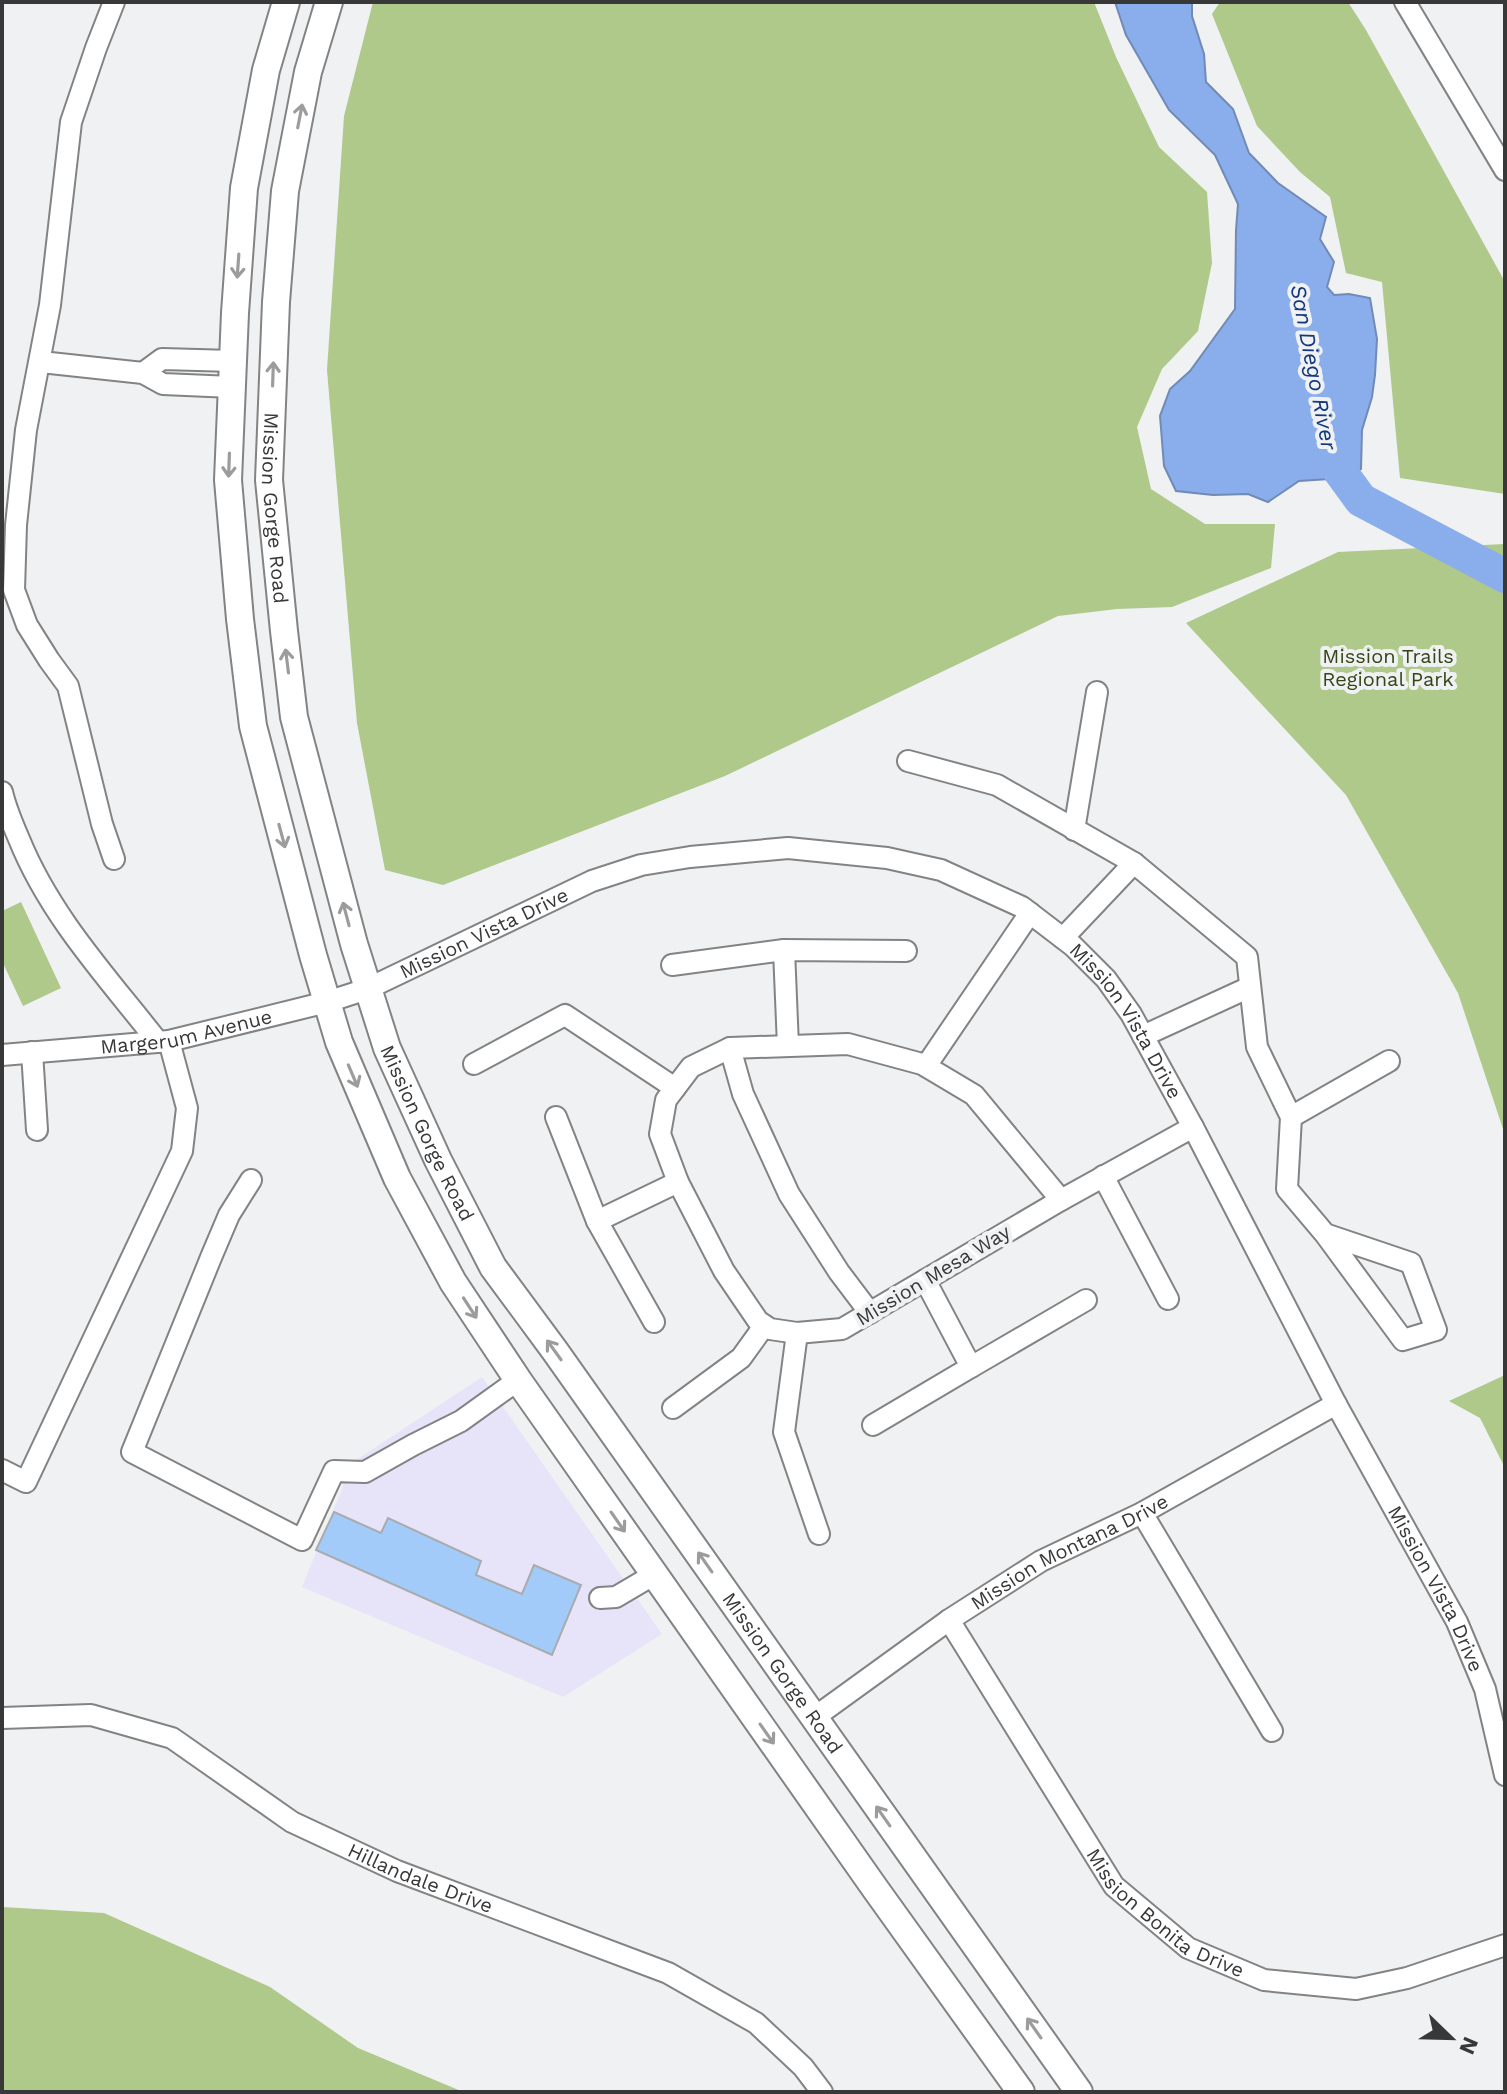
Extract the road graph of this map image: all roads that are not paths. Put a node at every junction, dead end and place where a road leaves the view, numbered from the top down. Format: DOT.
graph roads {
  1 [pos="114,2"];
  2 [pos="286,2"];
  3 [pos="329,2"];
  4 [pos="1405,2"];
  5 [pos="1505,170"];
  6 [pos="41,362"];
  7 [pos="232,374"];
  8 [pos="1097,692"];
  9 [pos="908,761"];
  10 [pos="2,792"];
  11 [pos="1074,830"];
  12 [pos="114,859"];
  13 [pos="1134,863"];
  14 [pos="1030,913"];
  15 [pos="1063,938"];
  16 [pos="784,950"];
  17 [pos="906,951"];
  18 [pos="672,965"];
  19 [pos="1250,987"];
  20 [pos="367,989"];
  21 [pos="327,1002"];
  22 [pos="1143,1036"];
  23 [pos="164,1041"];
  24 [pos="788,1046"];
  25 [pos="730,1048"];
  26 [pos="32,1052"];
  27 [pos="2,1055"];
  28 [pos="1389,1061"];
  29 [pos="474,1064"];
  30 [pos="926,1066"];
  31 [pos="675,1088"];
  32 [pos="556,1117"];
  33 [pos="1291,1117"];
  34 [pos="1193,1127"];
  35 [pos="37,1130"];
  36 [pos="1103,1176"];
  37 [pos="251,1180"];
  38 [pos="678,1182"];
  39 [pos="1061,1200"];
  40 [pos="597,1221"];
  41 [pos="1325,1234"];
  42 [pos="925,1280"];
  43 [pos="1168,1299"];
  44 [pos="1086,1300"];
  45 [pos="870,1313"];
  46 [pos="654,1322"];
  47 [pos="764,1326"];
  48 [pos="797,1333"];
  49 [pos="971,1367"];
  50 [pos="518,1380"];
  51 [pos="1336,1404"];
  52 [pos="673,1408"];
  53 [pos="873,1425"];
  54 [pos="2,1470"];
  55 [pos="1142,1513"];
  56 [pos="819,1534"];
  57 [pos="655,1574"];
  58 [pos="600,1598"];
  59 [pos="949,1620"];
  60 [pos="815,1717"];
  61 [pos="2,1718"];
  62 [pos="1272,1731"];
  63 [pos="1505,1775"];
  64 [pos="1505,1945"];
  65 [pos="822,2092"];
  66 [pos="1021,2092"];
  67 [pos="1079,2092"];
  1 -- 6 [label="street"];
  2 -- 7 [label="main road, Mission Gorge Road, one-way"];
  20 -- 3 [label="main road, Mission Gorge Road, one-way"];
  4 -- 5 [label="street"];
  6 -- 7 [label="street"];
  6 -- 12 [label="street"];
  7 -- 21 [label="main road, Mission Gorge Road, one-way"];
  8 -- 11 [label="street"];
  9 -- 11 [label="street"];
  10 -- 23 [label="street"];
  11 -- 13 [label="street"];
  13 -- 15 [label="street"];
  13 -- 19 [label="street"];
  14 -- 15 [label="street, Mission Vista Drive"];
  14 -- 20 [label="street, Mission Vista Drive"];
  14 -- 30 [label="street"];
  15 -- 22 [label="street, Mission Vista Drive"];
  16 -- 17 [label="street"];
  16 -- 18 [label="street"];
  16 -- 24 [label="street"];
  19 -- 22 [label="street"];
  19 -- 33 [label="street"];
  20 -- 21 [label="street, Margerum Avenue"];
  60 -- 20 [label="main road, Mission Gorge Road, one-way"];
  21 -- 23 [label="street, Margerum Avenue"];
  21 -- 50 [label="main road, Mission Gorge Road, one-way"];
  22 -- 34 [label="street, Mission Vista Drive"];
  23 -- 26 [label="street, Margerum Avenue"];
  23 -- 54 [label="street"];
  24 -- 25 [label="street"];
  24 -- 30 [label="street"];
  25 -- 31 [label="street"];
  25 -- 45 [label="street"];
  26 -- 27 [label="street, Margerum Avenue"];
  26 -- 35 [label="street"];
  28 -- 33 [label="street"];
  29 -- 31 [label="street"];
  30 -- 39 [label="street"];
  31 -- 38 [label="street"];
  32 -- 40 [label="street"];
  33 -- 41 [label="street"];
  34 -- 36 [label="street, Mission Mesa Way"];
  34 -- 51 [label="street, Mission Vista Drive"];
  36 -- 39 [label="street, Mission Mesa Way"];
  36 -- 43 [label="street"];
  37 -- 50 [label="street"];
  38 -- 40 [label="street"];
  38 -- 47 [label="street"];
  39 -- 42 [label="street, Mission Mesa Way"];
  40 -- 46 [label="street"];
  41 -- 41 [label="street"];
  42 -- 45 [label="street, Mission Mesa Way"];
  42 -- 49 [label="street"];
  44 -- 49 [label="street"];
  45 -- 48 [label="street, Mission Mesa Way"];
  47 -- 48 [label="street, Mission Mesa Way"];
  47 -- 52 [label="street"];
  48 -- 56 [label="street"];
  49 -- 53 [label="street"];
  50 -- 57 [label="main road, Mission Gorge Road, one-way"];
  51 -- 55 [label="street, Mission Montana Drive"];
  51 -- 63 [label="street, Mission Vista Drive"];
  55 -- 59 [label="street, Mission Montana Drive"];
  55 -- 62 [label="street"];
  57 -- 58 [label="street"];
  57 -- 66 [label="main road, Mission Gorge Road, one-way"];
  59 -- 60 [label="street, Mission Montana Drive"];
  59 -- 64 [label="street, Mission Bonita Drive"];
  67 -- 60 [label="main road, Mission Gorge Road, one-way"];
  61 -- 65 [label="street, Hillandale Drive"];
}
